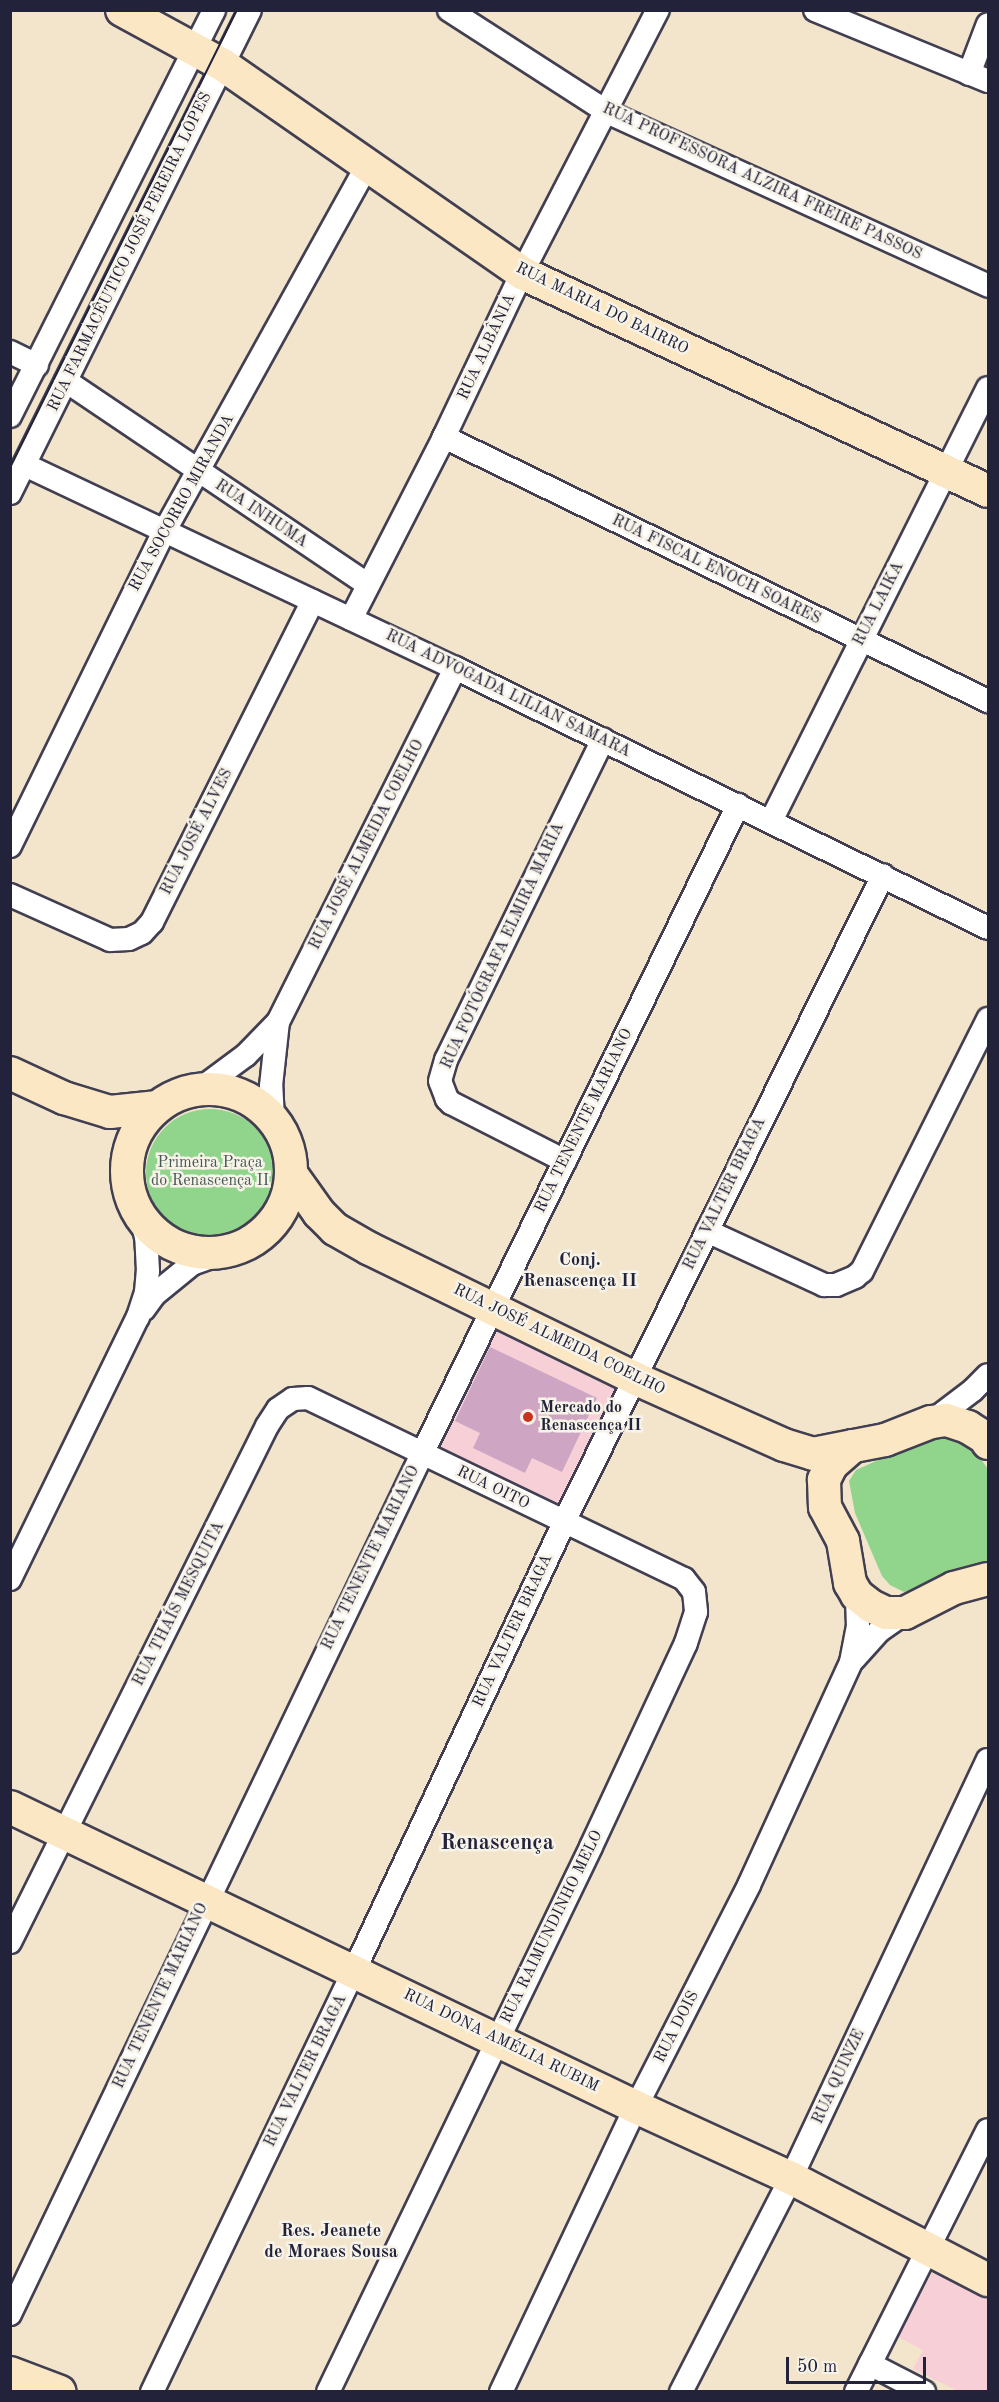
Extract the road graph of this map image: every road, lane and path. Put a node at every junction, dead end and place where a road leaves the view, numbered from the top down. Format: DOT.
graph roads {
  1 [pos="214,10"];
  2 [pos="250,10"];
  3 [pos="449,10"];
  4 [pos="658,10"];
  5 [pos="126,11"];
  6 [pos="820,12"];
  7 [pos="988,24"];
  8 [pos="210,58"];
  9 [pos="979,78"];
  10 [pos="607,112"];
  11 [pos="367,166"];
  12 [pos="522,273"];
  13 [pos="988,286"];
  14 [pos="10,352"];
  15 [pos="37,365"];
  16 [pos="66,381"];
  17 [pos="988,388"];
  18 [pos="10,416"];
  19 [pos="444,437"];
  20 [pos="25,465"];
  21 [pos="948,471"];
  22 [pos="199,473"];
  23 [pos="988,491"];
  24 [pos="10,493"];
  25 [pos="164,532"];
  26 [pos="367,584"];
  27 [pos="313,601"];
  28 [pos="351,619"];
  29 [pos="860,640"];
  30 [pos="455,668"];
  31 [pos="988,701"];
  32 [pos="603,738"];
  33 [pos="738,805"];
  34 [pos="771,821"];
  35 [pos="10,846"];
  36 [pos="883,875"];
  37 [pos="10,895"];
  38 [pos="988,928"];
  39 [pos="988,1019"];
  40 [pos="278,1022"];
  41 [pos="10,1073"];
  42 [pos="200,1089"];
  43 [pos="156,1107"];
  44 [pos="273,1119"];
  45 [pos="565,1161"];
  46 [pos="292,1175"];
  47 [pos="141,1218"];
  48 [pos="707,1231"];
  49 [pos="234,1250"];
  50 [pos="492,1308"];
  51 [pos="138,1317"];
  52 [pos="988,1375"];
  53 [pos="634,1378"];
  54 [pos="931,1422"];
  55 [pos="988,1443"];
  56 [pos="853,1446"];
  57 [pos="422,1454"];
  58 [pos="564,1522"];
  59 [pos="10,1579"];
  60 [pos="988,1579"];
  61 [pos="857,1595"];
  62 [pos="905,1613"];
  63 [pos="851,1662"];
  64 [pos="988,1760"];
  65 [pos="10,1807"];
  66 [pos="65,1831"];
  67 [pos="206,1902"];
  68 [pos="10,1942"];
  69 [pos="354,1971"];
  70 [pos="498,2039"];
  71 [pos="636,2107"];
  72 [pos="988,2133"];
  73 [pos="791,2178"];
  74 [pos="928,2249"];
  75 [pos="988,2280"];
  76 [pos="10,2314"];
  77 [pos="870,2364"];
  78 [pos="10,2373"];
  79 [pos="60,2391"];
  80 [pos="152,2391"];
  81 [pos="328,2391"];
  82 [pos="501,2391"];
  83 [pos="681,2391"];
  84 [pos="856,2391"];
  85 [pos="924,2391"];
  1 -- 8 [label="street, RUA FARMACÊUTICO JOSÉ PEREIRA LOPES"];
  2 -- 8 [label="street, RUA FARMACÊUTICO JOSÉ PEREIRA LOPES"];
  3 -- 10 [label="street, RUA PROFESSORA ALZIRA FREIRE PASSOS"];
  4 -- 10 [label="street, RUA ALBÂNIA"];
  5 -- 8 [label="street, RUA MARIA DO BAIRRO"];
  6 -- 9 [label="street"];
  7 -- 9 [label="street"];
  8 -- 11 [label="street, RUA MARIA DO BAIRRO"];
  8 -- 15 [label="street, RUA FARMACÊUTICO JOSÉ PEREIRA LOPES"];
  8 -- 16 [label="street, RUA FARMACÊUTICO JOSÉ PEREIRA LOPES"];
  10 -- 12 [label="street, RUA ALBÂNIA"];
  10 -- 13 [label="street, RUA PROFESSORA ALZIRA FREIRE PASSOS"];
  11 -- 12 [label="street, RUA MARIA DO BAIRRO"];
  11 -- 22 [label="street, RUA SOCORRO MIRANDA"];
  12 -- 19 [label="street, RUA ALBÂNIA"];
  12 -- 21 [label="street, RUA MARIA DO BAIRRO"];
  14 -- 15 [label="street"];
  15 -- 18 [label="street, RUA FARMACÊUTICO JOSÉ PEREIRA LOPES"];
  16 -- 20 [label="street, RUA FARMACÊUTICO JOSÉ PEREIRA LOPES"];
  16 -- 22 [label="street, RUA INHUMA"];
  17 -- 21 [label="street, RUA LAIKA"];
  19 -- 26 [label="street, RUA ALBÂNIA"];
  19 -- 29 [label="street, RUA FISCAL ENOCH SOARES"];
  20 -- 24 [label="street, RUA FARMACÊUTICO JOSÉ PEREIRA LOPES"];
  20 -- 25 [label="street, RUA ADVOGADA LILIAN SAMARA"];
  21 -- 23 [label="street, RUA MARIA DO BAIRRO"];
  21 -- 29 [label="street, RUA LAIKA"];
  22 -- 25 [label="street, RUA SOCORRO MIRANDA"];
  22 -- 26 [label="street, RUA INHUMA"];
  25 -- 27 [label="street, RUA ADVOGADA LILIAN SAMARA"];
  25 -- 35 [label="street, RUA SOCORRO MIRANDA"];
  26 -- 28 [label="street, RUA ALBÂNIA"];
  27 -- 28 [label="street, RUA ADVOGADA LILIAN SAMARA"];
  27 -- 37 [label="street, RUA JOSÉ ALVES"];
  28 -- 30 [label="street, RUA ADVOGADA LILIAN SAMARA"];
  29 -- 31 [label="street, RUA FISCAL ENOCH SOARES"];
  29 -- 34 [label="street, RUA LAIKA"];
  30 -- 32 [label="street, RUA ADVOGADA LILIAN SAMARA"];
  30 -- 40 [label="street, RUA JOSÉ ALMEIDA COELHO"];
  32 -- 33 [label="street, RUA ADVOGADA LILIAN SAMARA"];
  32 -- 45 [label="street, RUA FOTÓGRAFA ELMIRA MARIA"];
  33 -- 34 [label="street, RUA ADVOGADA LILIAN SAMARA"];
  33 -- 45 [label="street, RUA TENENTE MARIANO"];
  34 -- 36 [label="street, RUA ADVOGADA LILIAN SAMARA"];
  36 -- 38 [label="street, RUA ADVOGADA LILIAN SAMARA"];
  36 -- 48 [label="street, RUA VALTER BRAGA"];
  39 -- 48 [label="street"];
  40 -- 42 [label="street"];
  40 -- 44 [label="street"];
  41 -- 43 [label="street"];
  42 -- 43 [label="street"];
  42 -- 44 [label="street"];
  43 -- 47 [label="street"];
  44 -- 46 [label="street"];
  45 -- 50 [label="street, RUA TENENTE MARIANO"];
  46 -- 49 [label="street"];
  46 -- 50 [label="street, RUA JOSÉ ALMEIDA COELHO"];
  47 -- 49 [label="street"];
  47 -- 51 [label="street"];
  48 -- 53 [label="street, RUA VALTER BRAGA"];
  49 -- 51 [label="street"];
  50 -- 53 [label="street, RUA JOSÉ ALMEIDA COELHO"];
  50 -- 57 [label="street, RUA TENENTE MARIANO"];
  51 -- 59 [label="street"];
  52 -- 54 [label="street"];
  53 -- 56 [label="street, RUA JOSÉ ALMEIDA COELHO"];
  53 -- 58 [label="street, RUA VALTER BRAGA"];
  54 -- 55 [label="street"];
  54 -- 56 [label="street, RUA JOSÉ ALMEIDA COELHO"];
  56 -- 61 [label="street"];
  57 -- 58 [label="street, RUA OITO"];
  57 -- 66 [label="street, RUA THAÍS MESQUITA"];
  57 -- 67 [label="street, RUA TENENTE MARIANO"];
  58 -- 69 [label="street, RUA VALTER BRAGA"];
  58 -- 70 [label="street, RUA RAIMUNDINHO MELO"];
  60 -- 62 [label="street"];
  61 -- 62 [label="street"];
  61 -- 63 [label="street"];
  62 -- 63 [label="street"];
  63 -- 71 [label="street, RUA DOIS"];
  64 -- 73 [label="street, RUA QUINZE"];
  65 -- 66 [label="street, RUA DONA AMÉLIA RUBIM"];
  66 -- 67 [label="street, RUA DONA AMÉLIA RUBIM"];
  66 -- 68 [label="street, RUA THAÍS MESQUITA"];
  67 -- 69 [label="street, RUA DONA AMÉLIA RUBIM"];
  67 -- 76 [label="street, RUA TENENTE MARIANO"];
  69 -- 70 [label="street, RUA DONA AMÉLIA RUBIM"];
  69 -- 80 [label="street, RUA VALTER BRAGA"];
  70 -- 71 [label="street, RUA DONA AMÉLIA RUBIM"];
  70 -- 81 [label="street, RUA RAIMUNDINHO MELO"];
  71 -- 73 [label="street, RUA DONA AMÉLIA RUBIM"];
  71 -- 82 [label="street, RUA DOIS"];
  72 -- 74 [label="street"];
  73 -- 74 [label="street, RUA DONA AMÉLIA RUBIM"];
  73 -- 83 [label="street, RUA QUINZE"];
  74 -- 75 [label="street, RUA DONA AMÉLIA RUBIM"];
  74 -- 77 [label="street"];
  77 -- 84 [label="street"];
  77 -- 85 [label="street"];
  78 -- 79 [label="street"];
}
